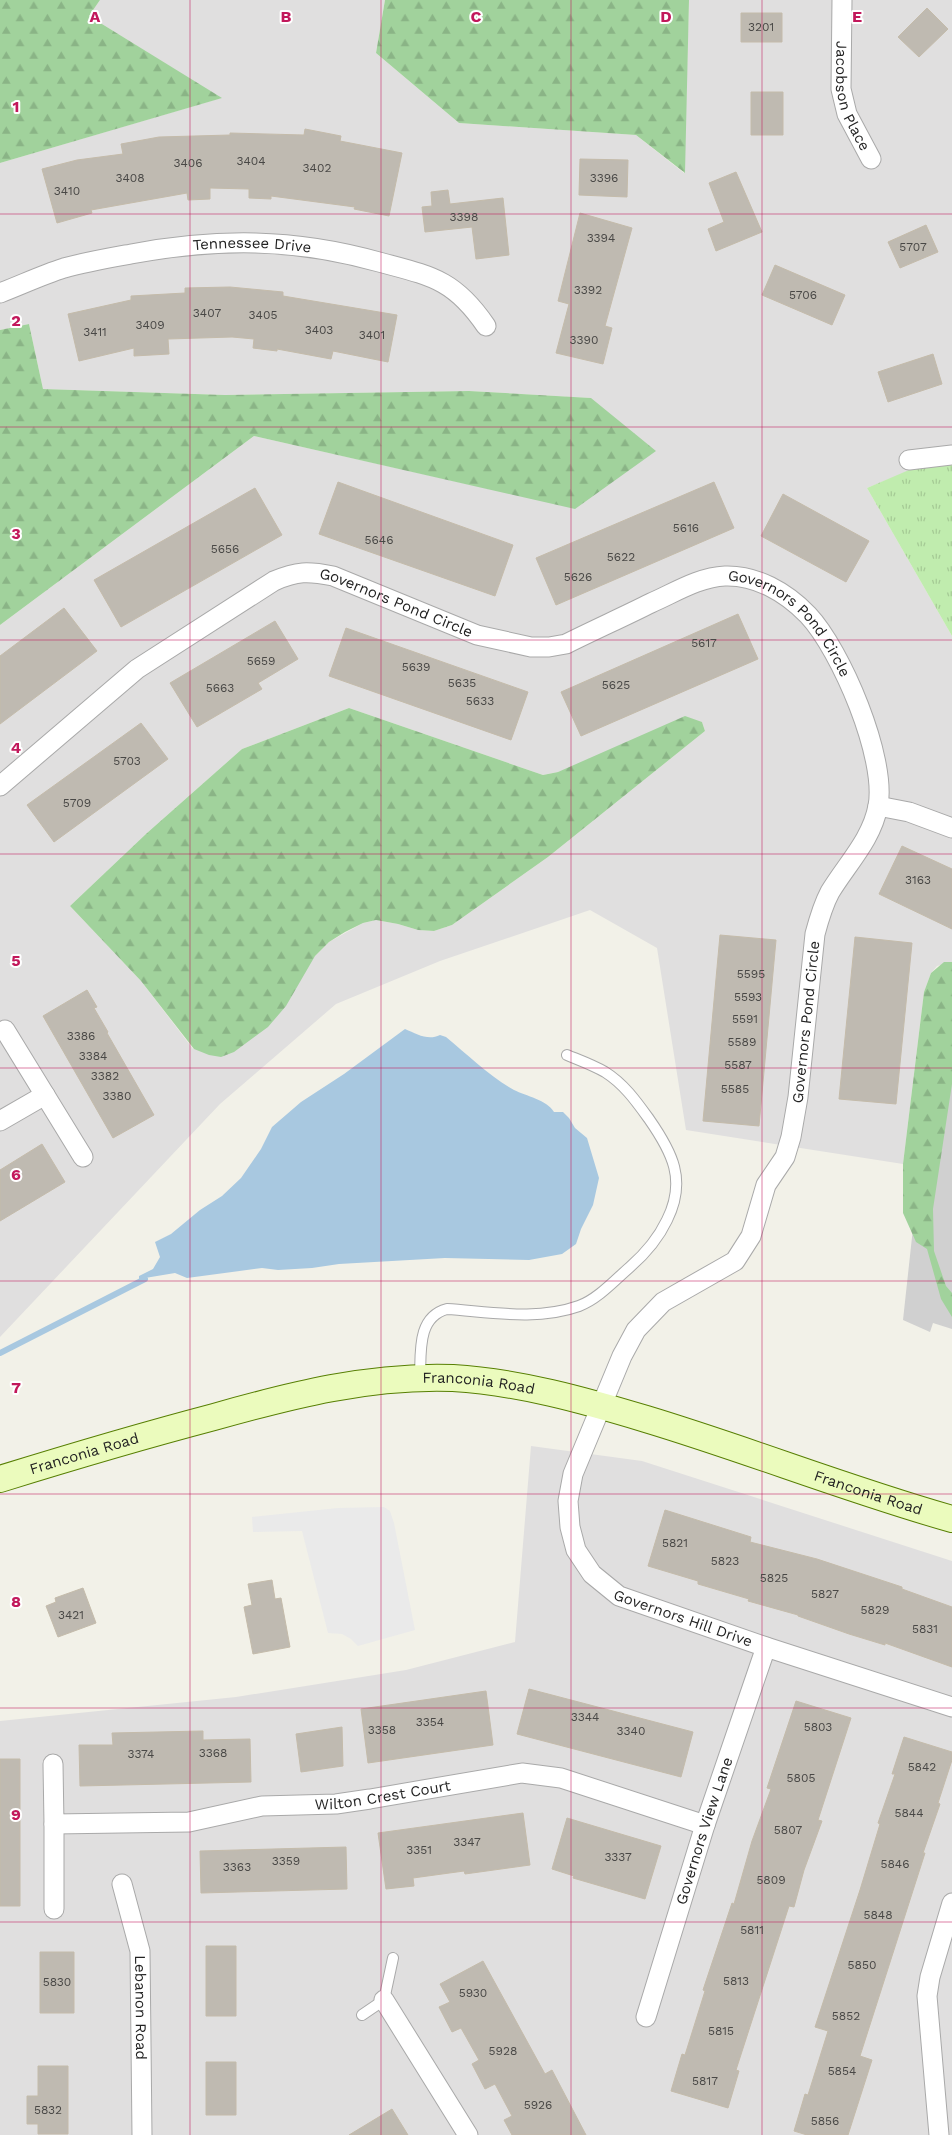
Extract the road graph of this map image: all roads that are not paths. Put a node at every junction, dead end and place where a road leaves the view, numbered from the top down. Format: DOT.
graph roads {
  1 [pos="842,0"];
  2 [pos="870,159"];
  3 [pos="0,293"];
  4 [pos="486,326"];
  5 [pos="952,455"];
  6 [pos="909,460"];
  7 [pos="0,786"];
  8 [pos="878,806"];
  9 [pos="952,828"];
  10 [pos="5,1030"];
  11 [pos="567,1054"];
  12 [pos="44,1095"];
  13 [pos="0,1121"];
  14 [pos="83,1157"];
  15 [pos="420,1378"];
  16 [pos="601,1405"];
  17 [pos="0,1480"];
  18 [pos="952,1519"];
  19 [pos="766,1647"];
  20 [pos="952,1707"];
  21 [pos="52,1764"];
  22 [pos="54,1824"];
  23 [pos="705,1825"];
  24 [pos="122,1884"];
  25 [pos="952,1904"];
  26 [pos="54,1910"];
  27 [pos="393,1958"];
  28 [pos="384,2000"];
  29 [pos="362,2015"];
  30 [pos="646,2017"];
  31 [pos="142,2135"];
  32 [pos="468,2135"];
  33 [pos="939,2135"];
  1 -- 2 [label="street, Jacobson Place"];
  3 -- 4 [label="street, Tennessee Drive"];
  5 -- 6 [label="street"];
  7 -- 8 [label="street, Governors Pond Circle"];
  8 -- 9 [label="street"];
  8 -- 16 [label="street, Governors Pond Circle"];
  10 -- 12 [label="street"];
  11 -- 15 [label="lane"];
  12 -- 13 [label="street"];
  12 -- 14 [label="street"];
  15 -- 16 [label="main road, Franconia Road"];
  15 -- 17 [label="main road, Franconia Road"];
  16 -- 18 [label="main road, Franconia Road"];
  16 -- 19 [label="street, Governors Hill Drive"];
  19 -- 20 [label="street, Governors Hill Drive"];
  19 -- 23 [label="street, Governors View Lane"];
  21 -- 22 [label="street"];
  22 -- 23 [label="street, Wilton Crest Court"];
  22 -- 26 [label="street"];
  23 -- 30 [label="street, Governors View Lane"];
  24 -- 31 [label="street, Lebanon Road"];
  25 -- 33 [label="street"];
  27 -- 28 [label="lane"];
  28 -- 29 [label="lane"];
  28 -- 32 [label="street"];
}
